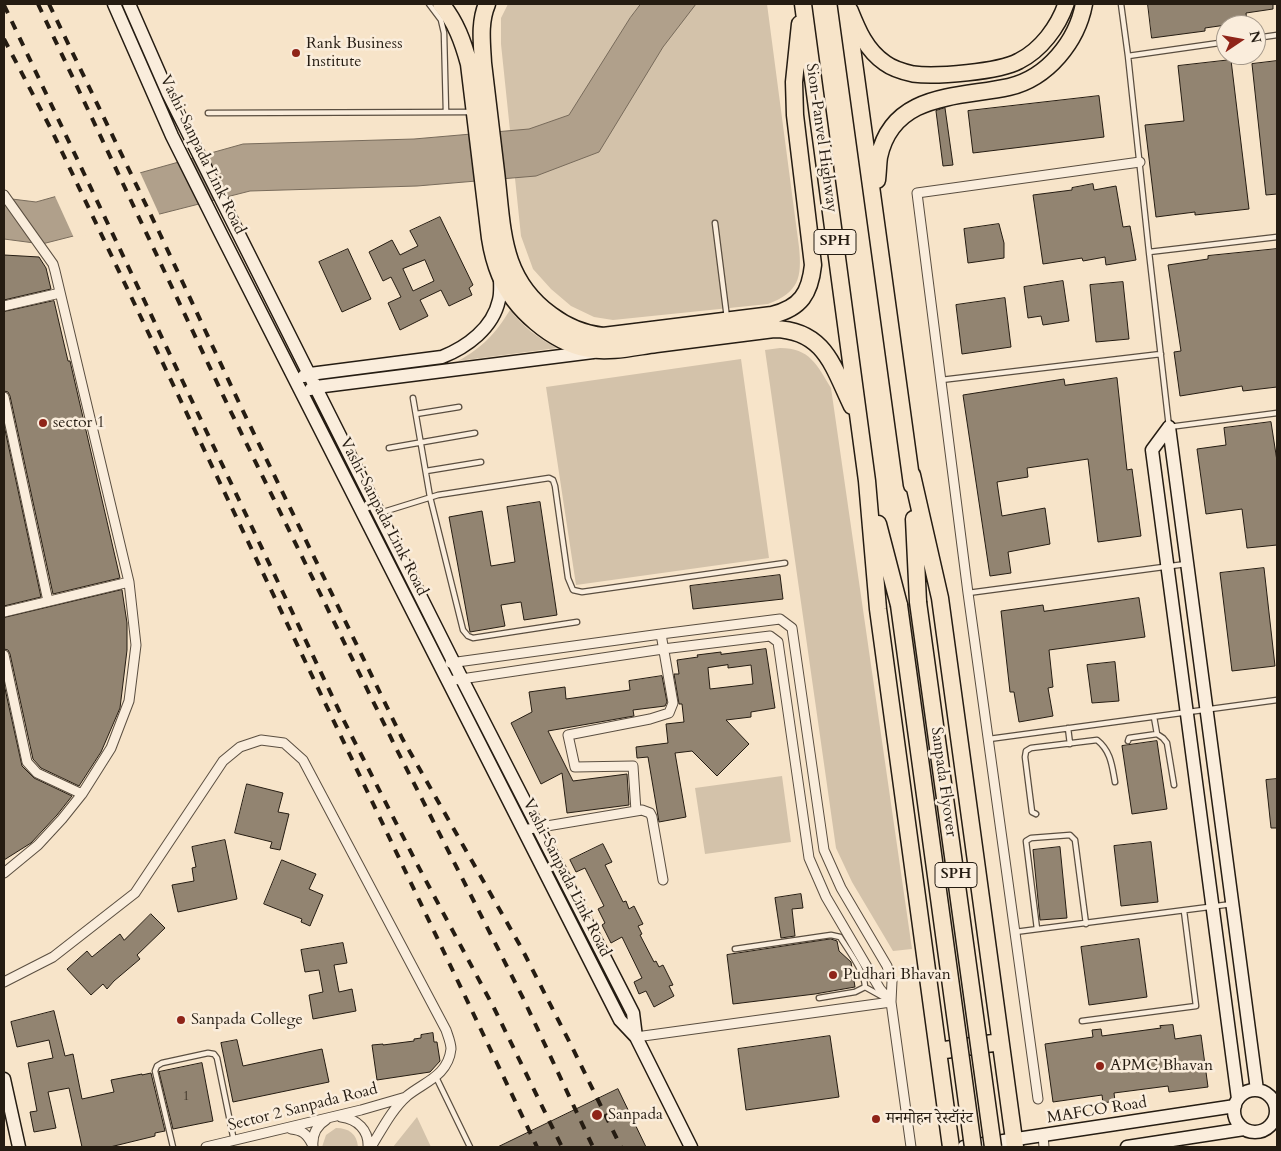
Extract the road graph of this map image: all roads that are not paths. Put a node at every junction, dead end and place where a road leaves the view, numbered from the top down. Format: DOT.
graph roads {
  1 [pos="114,4"];
  2 [pos="129,4"];
  3 [pos="429,4"];
  4 [pos="441,4"];
  5 [pos="487,4"];
  6 [pos="803,4"];
  7 [pos="847,4"];
  8 [pos="1066,4"];
  9 [pos="1084,4"];
  10 [pos="1122,4"];
  11 [pos="1216,43"];
  12 [pos="1128,56"];
  13 [pos="208,112"];
  14 [pos="446,112"];
  15 [pos="481,120"];
  16 [pos="1140,162"];
  17 [pos="4,195"];
  18 [pos="874,206"];
  19 [pos="715,223"];
  20 [pos="497,237"];
  21 [pos="1277,237"];
  22 [pos="1149,252"];
  23 [pos="500,276"];
  24 [pos="60,293"];
  25 [pos="4,306"];
  26 [pos="728,320"];
  27 [pos="287,328"];
  28 [pos="272,335"];
  29 [pos="604,343"];
  30 [pos="1161,354"];
  31 [pos="310,374"];
  32 [pos="295,380"];
  33 [pos="941,380"];
  34 [pos="316,387"];
  35 [pos="302,393"];
  36 [pos="4,397"];
  37 [pos="413,398"];
  38 [pos="459,408"];
  39 [pos="1277,413"];
  40 [pos="416,414"];
  41 [pos="858,420"];
  42 [pos="1169,426"];
  43 [pos="475,433"];
  44 [pos="421,442"];
  45 [pos="389,448"];
  46 [pos="481,462"];
  47 [pos="426,471"];
  48 [pos="912,475"];
  49 [pos="867,481"];
  50 [pos="430,497"];
  51 [pos="380,513"];
  52 [pos="785,563"];
  53 [pos="1187,564"];
  54 [pos="1168,566"];
  55 [pos="129,582"];
  56 [pos="968,593"];
  57 [pos="48,601"];
  58 [pos="4,612"];
  59 [pos="577,622"];
  60 [pos="661,634"];
  61 [pos="663,649"];
  62 [pos="4,655"];
  63 [pos="454,662"];
  64 [pos="439,664"];
  65 [pos="462,679"];
  66 [pos="448,681"];
  67 [pos="1277,700"];
  68 [pos="1206,710"];
  69 [pos="1187,712"];
  70 [pos="1154,717"];
  71 [pos="1068,728"];
  72 [pos="1157,734"];
  73 [pos="988,739"];
  74 [pos="1128,740"];
  75 [pos="1070,744"];
  76 [pos="1115,782"];
  77 [pos="1174,785"];
  78 [pos="82,794"];
  79 [pos="636,811"];
  80 [pos="1036,814"];
  81 [pos="539,827"];
  82 [pos="523,830"];
  83 [pos="4,873"];
  84 [pos="663,880"];
  85 [pos="1232,904"];
  86 [pos="1213,907"];
  87 [pos="1184,911"];
  88 [pos="1086,924"];
  89 [pos="1037,929"];
  90 [pos="1015,932"];
  91 [pos="735,949"];
  92 [pos="4,982"];
  93 [pos="865,987"];
  94 [pos="819,998"];
  95 [pos="891,1002"];
  96 [pos="1082,1021"];
  97 [pos="636,1037"];
  98 [pos="1000,1042"];
  99 [pos="938,1051"];
  100 [pos="436,1077"];
  101 [pos="4,1080"];
  102 [pos="1257,1090"];
  103 [pos="1273,1095"];
  104 [pos="407,1097"];
  105 [pos="1038,1099"];
  106 [pos="1237,1102"];
  107 [pos="330,1118"];
  108 [pos="1276,1121"];
  109 [pos="285,1129"];
  110 [pos="1244,1130"];
  111 [pos="234,1141"];
  112 [pos="1044,1141"];
  113 [pos="1014,1144"];
  114 [pos="312,1145"];
  115 [pos="19,1147"];
  116 [pos="173,1147"];
  117 [pos="206,1147"];
  118 [pos="369,1147"];
  119 [pos="470,1147"];
  120 [pos="691,1147"];
  121 [pos="912,1147"];
  122 [pos="951,1147"];
  123 [pos="964,1147"];
  124 [pos="973,1147"];
  125 [pos="993,1147"];
  126 [pos="1127,1147"];
  1 -- 28 [label="main road, Vashi-Sanpada Link Road"];
  2 -- 27 [label="main road, Vashi-Sanpada Link Road"];
  3 -- 14 [label="lane"];
  4 -- 15 [label="highway"];
  5 -- 15 [label="highway"];
  6 -- 26 [label="highway"];
  6 -- 41 [label="highway, Sion-Panvel Highway / SPH"];
  7 -- 8 [label="main road"];
  7 -- 18 [label="highway, SPH"];
  9 -- 18 [label="highway"];
  10 -- 12 [label="lane"];
  11 -- 12 [label="lane"];
  12 -- 16 [label="lane"];
  13 -- 14 [label="lane"];
  14 -- 15 [label="lane"];
  15 -- 20 [label="highway"];
  16 -- 22 [label="lane"];
  16 -- 33 [label="street"];
  17 -- 24 [label="street"];
  18 -- 48 [label="highway, SPH"];
  19 -- 26 [label="lane"];
  20 -- 23 [label="highway"];
  20 -- 29 [label="highway"];
  21 -- 22 [label="lane"];
  22 -- 30 [label="lane"];
  23 -- 29 [label="highway"];
  23 -- 31 [label="main road"];
  24 -- 25 [label="street"];
  24 -- 55 [label="street"];
  26 -- 29 [label="highway"];
  27 -- 28 [label="main road"];
  27 -- 31 [label="main road, Vashi-Sanpada Link Road"];
  28 -- 32 [label="main road, Vashi-Sanpada Link Road"];
  29 -- 34 [label="main road"];
  29 -- 41 [label="highway"];
  30 -- 33 [label="lane"];
  30 -- 42 [label="lane"];
  31 -- 32 [label="main road"];
  31 -- 34 [label="main road, Vashi-Sanpada Link Road"];
  32 -- 35 [label="main road, Vashi-Sanpada Link Road"];
  33 -- 56 [label="street"];
  34 -- 35 [label="main road"];
  34 -- 51 [label="main road, Vashi-Sanpada Link Road"];
  35 -- 64 [label="main road, Vashi-Sanpada Link Road"];
  36 -- 57 [label="street"];
  37 -- 40 [label="lane"];
  38 -- 40 [label="lane"];
  39 -- 42 [label="lane"];
  40 -- 44 [label="lane"];
  41 -- 49 [label="highway, Sion-Panvel Highway / SPH"];
  42 -- 53 [label="main road"];
  42 -- 54 [label="main road"];
  43 -- 44 [label="lane"];
  44 -- 45 [label="lane"];
  44 -- 47 [label="lane"];
  46 -- 47 [label="lane"];
  47 -- 50 [label="lane"];
  48 -- 98 [label="highway"];
  48 -- 125 [label="highway, Sanpada Flyover / SPH, bridge"];
  49 -- 99 [label="highway"];
  49 -- 124 [label="highway, Sanpada Flyover / SPH, bridge"];
  50 -- 51 [label="lane"];
  50 -- 52 [label="lane"];
  50 -- 59 [label="lane"];
  51 -- 63 [label="main road, Vashi-Sanpada Link Road"];
  53 -- 54 [label="lane"];
  53 -- 68 [label="main road"];
  54 -- 56 [label="lane"];
  54 -- 69 [label="main road"];
  55 -- 57 [label="street"];
  55 -- 78 [label="street"];
  56 -- 73 [label="street"];
  57 -- 58 [label="street"];
  60 -- 61 [label="street"];
  60 -- 63 [label="street"];
  60 -- 95 [label="street"];
  61 -- 65 [label="street"];
  61 -- 79 [label="street"];
  61 -- 95 [label="street"];
  62 -- 78 [label="street"];
  63 -- 64 [label="street"];
  63 -- 65 [label="main road, Vashi-Sanpada Link Road"];
  64 -- 66 [label="main road, Vashi-Sanpada Link Road"];
  65 -- 66 [label="street"];
  65 -- 81 [label="main road, Vashi-Sanpada Link Road"];
  66 -- 82 [label="main road, Vashi-Sanpada Link Road"];
  67 -- 68 [label="lane"];
  68 -- 69 [label="lane"];
  68 -- 85 [label="main road"];
  69 -- 70 [label="lane"];
  69 -- 86 [label="main road"];
  70 -- 71 [label="lane"];
  70 -- 72 [label="lane"];
  71 -- 73 [label="lane"];
  71 -- 75 [label="lane"];
  72 -- 74 [label="lane"];
  72 -- 77 [label="lane"];
  73 -- 90 [label="street"];
  75 -- 76 [label="lane"];
  75 -- 80 [label="lane"];
  78 -- 83 [label="street"];
  79 -- 81 [label="street"];
  79 -- 84 [label="street"];
  81 -- 82 [label="street"];
  81 -- 97 [label="main road, Vashi-Sanpada Link Road"];
  82 -- 97 [label="main road, Vashi-Sanpada Link Road"];
  85 -- 86 [label="lane"];
  85 -- 102 [label="main road"];
  86 -- 87 [label="lane"];
  86 -- 106 [label="main road"];
  87 -- 88 [label="lane"];
  87 -- 96 [label="lane"];
  88 -- 89 [label="lane"];
  88 -- 89 [label="lane"];
  89 -- 90 [label="lane"];
  90 -- 105 [label="street"];
  91 -- 93 [label="lane"];
  92 -- 100 [label="street"];
  93 -- 94 [label="lane"];
  93 -- 95 [label="lane"];
  95 -- 97 [label="street"];
  95 -- 121 [label="street"];
  97 -- 120 [label="main road, Vashi-Sanpada Link Road"];
  98 -- 99 [label="highway"];
  98 -- 113 [label="highway"];
  99 -- 122 [label="highway"];
  100 -- 104 [label="street"];
  100 -- 119 [label="lane"];
  101 -- 115 [label="main road"];
  102 -- 103 [label="main road"];
  102 -- 106 [label="main road"];
  103 -- 108 [label="main road"];
  104 -- 107 [label="street, Sector 2 Sanpada Road"];
  104 -- 118 [label="street"];
  106 -- 110 [label="main road"];
  106 -- 112 [label="main road, MAFCO Road"];
  107 -- 109 [label="street, Sector 2 Sanpada Road"];
  107 -- 114 [label="street"];
  107 -- 118 [label="street"];
  108 -- 110 [label="main road"];
  109 -- 111 [label="street, Sector 2 Sanpada Road"];
  109 -- 114 [label="street"];
  110 -- 126 [label="main road"];
  111 -- 116 [label="lane"];
  111 -- 117 [label="street, Sector 2 Sanpada Road"];
  112 -- 113 [label="main road, MAFCO Road"];
  113 -- 123 [label="main road, MAFCO Road"];
}
